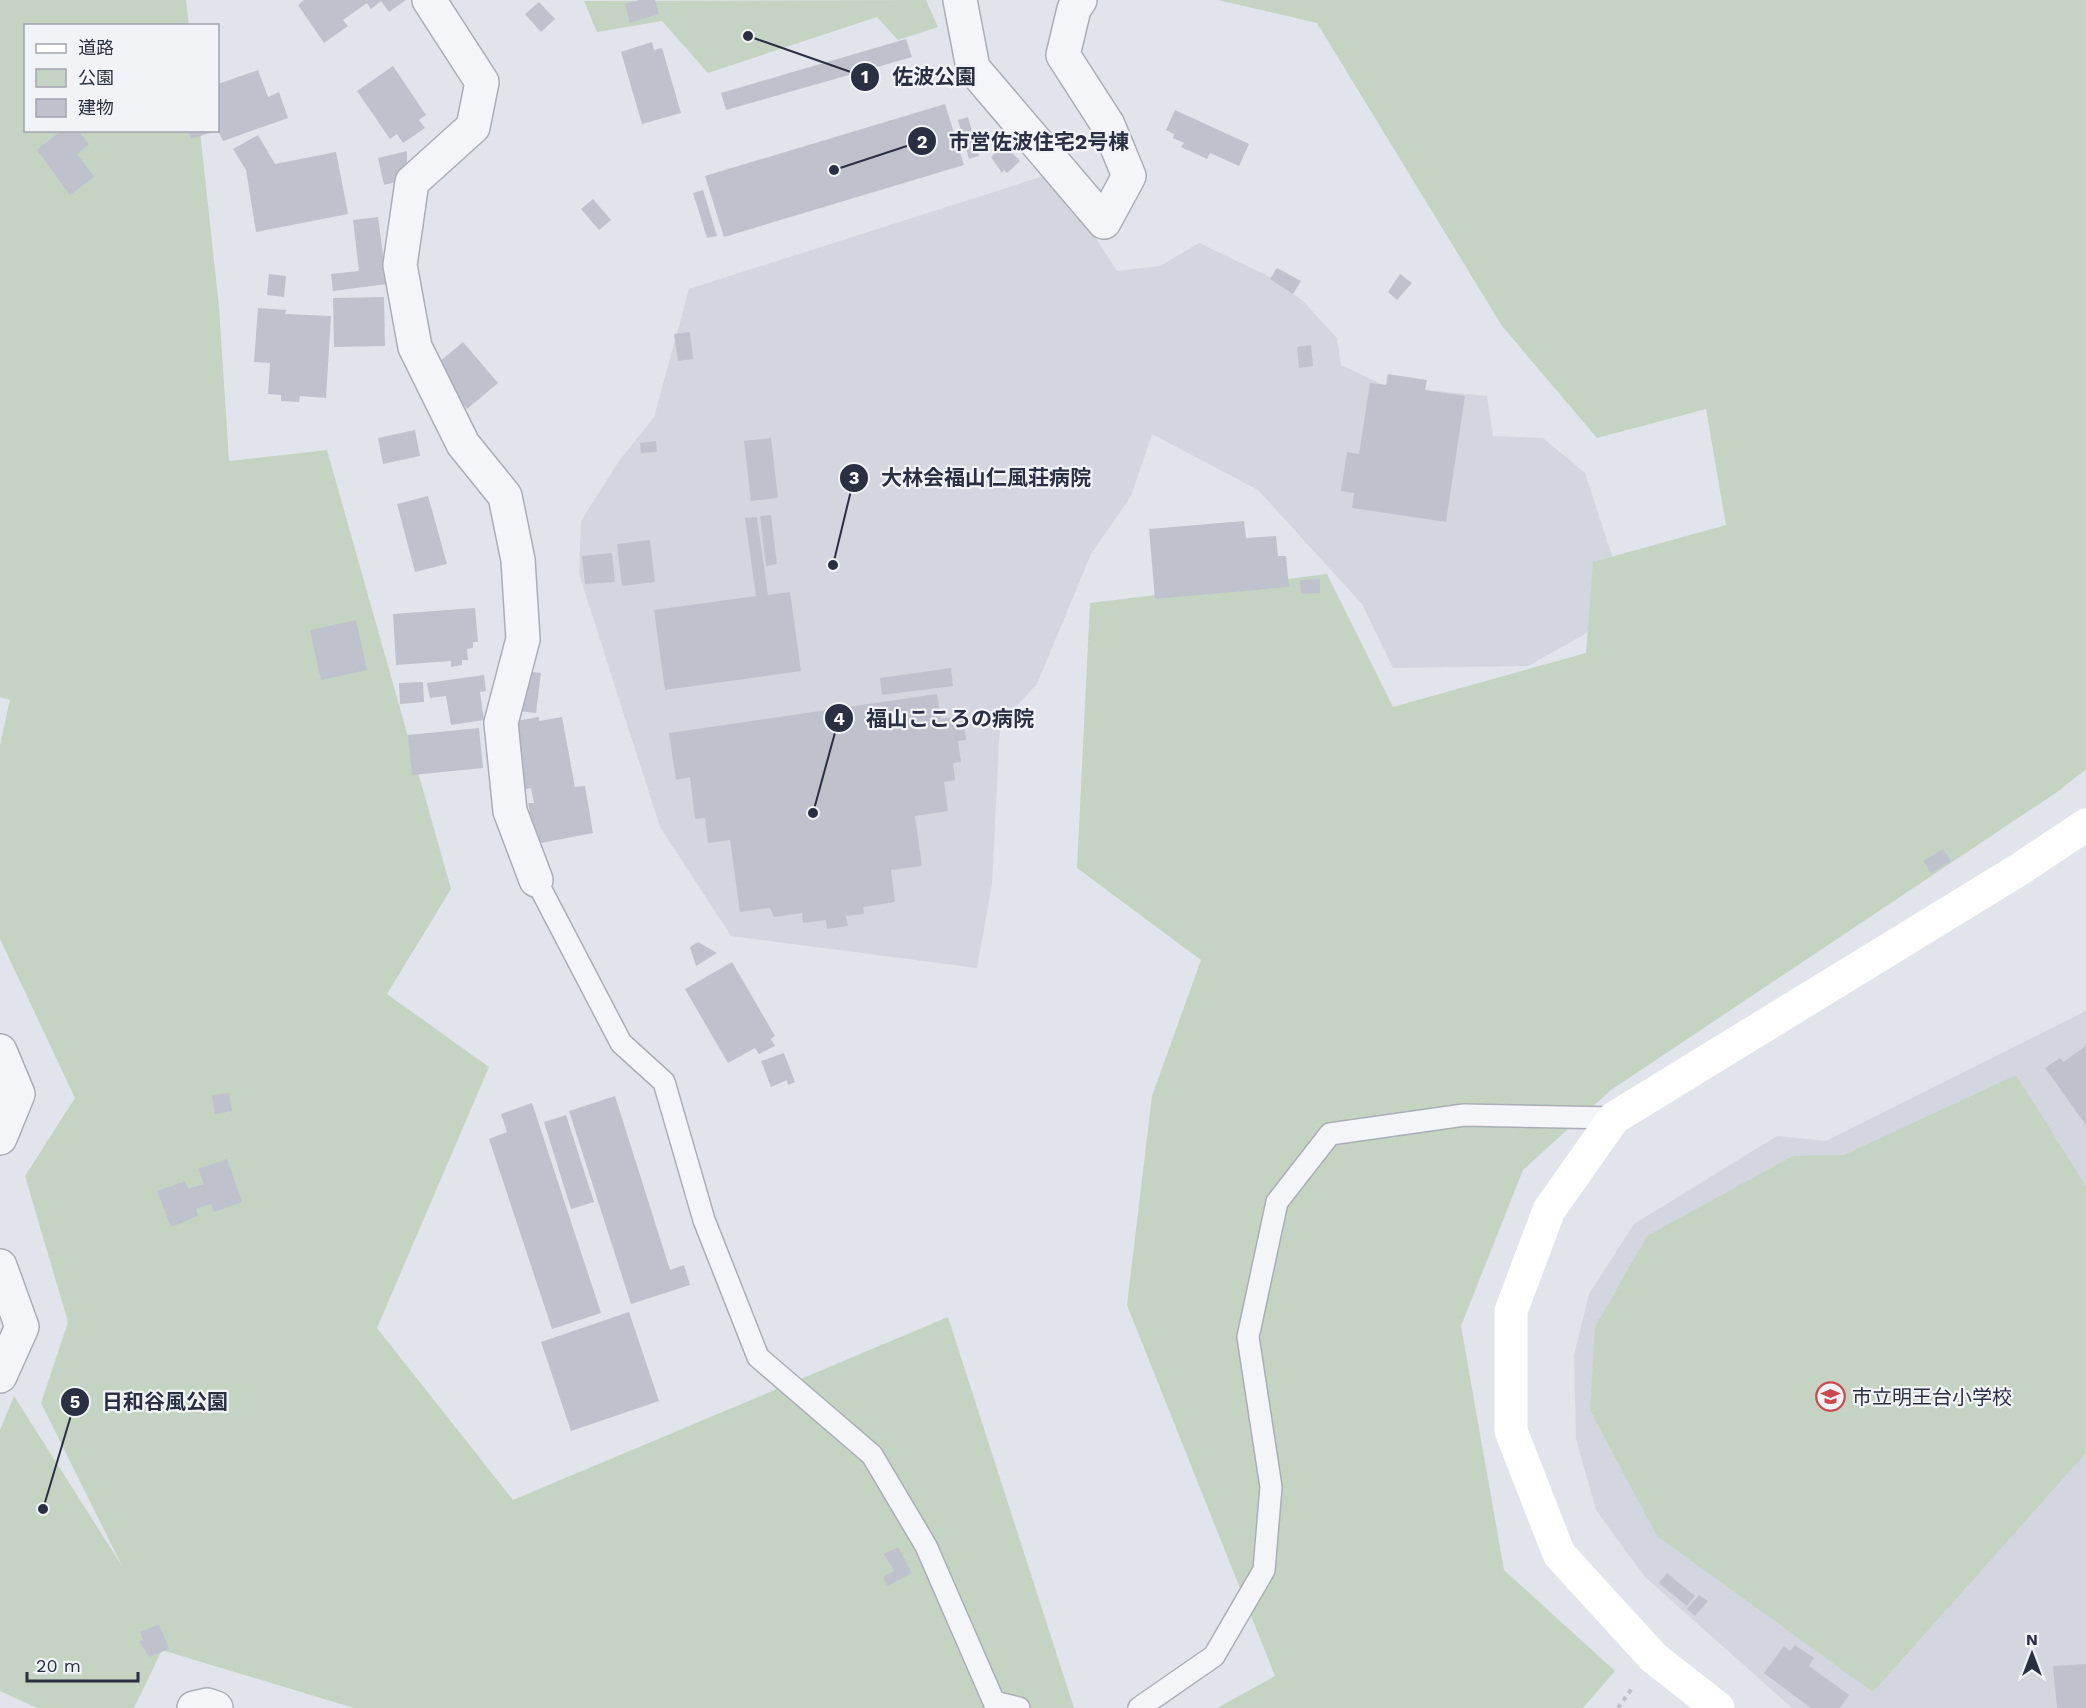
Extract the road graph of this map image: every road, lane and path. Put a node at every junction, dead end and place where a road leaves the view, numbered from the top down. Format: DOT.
graph roads {
  1 [pos="429,0"];
  2 [pos="960,0"];
  3 [pos="1080,0"];
  4 [pos="2086,825"];
  5 [pos="536,880"];
  6 [pos="0,1051"];
  7 [pos="1614,1118"];
  8 [pos="0,1138"];
  9 [pos="0,1266"];
  10 [pos="0,1376"];
  11 [pos="194,1708"];
  12 [pos="216,1708"];
  13 [pos="1019,1708"];
  14 [pos="1138,1708"];
  15 [pos="1718,1708"];
  1 -- 5 [label="street"];
  2 -- 3 [label="street"];
  4 -- 7 [label="street"];
  5 -- 13 [label="lane"];
  6 -- 8 [label="street"];
  7 -- 14 [label="lane"];
  7 -- 15 [label="street"];
  9 -- 10 [label="street"];
  11 -- 12 [label="street"];
}
